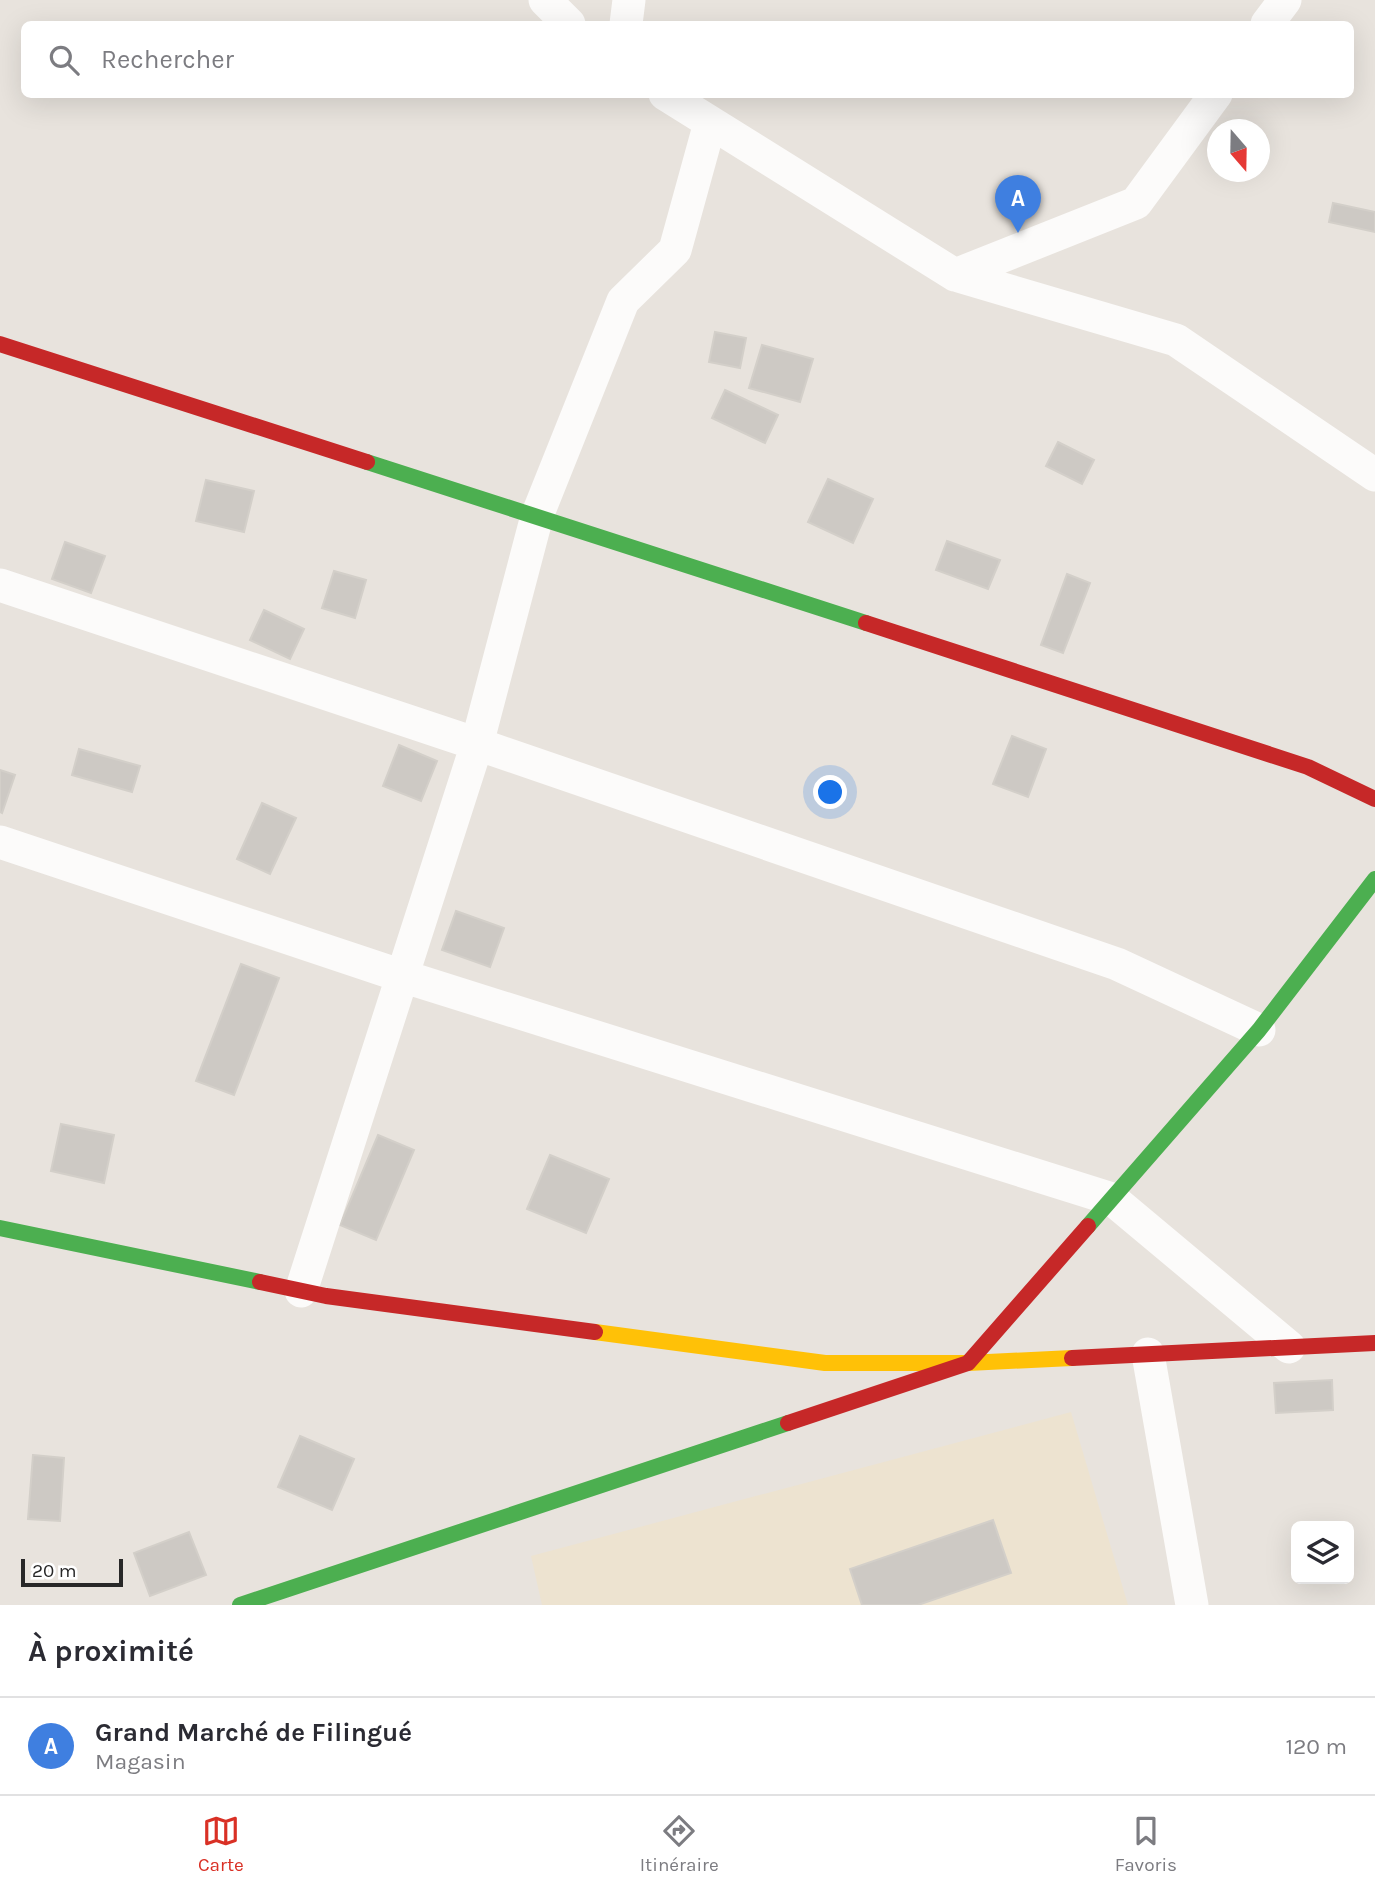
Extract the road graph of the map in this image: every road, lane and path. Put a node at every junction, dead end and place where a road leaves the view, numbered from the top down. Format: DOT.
graph roads {
  1 [pos="545,0"];
  2 [pos="629,0"];
  3 [pos="1285,0"];
  4 [pos="566,21"];
  5 [pos="626,21"];
  6 [pos="1269,21"];
  7 [pos="671,98"];
  8 [pos="1213,98"];
  9 [pos="710,123"];
  10 [pos="955,275"];
  11 [pos="0,344"];
  12 [pos="1375,475"];
  13 [pos="537,516"];
  14 [pos="0,585"];
  15 [pos="477,744"];
  16 [pos="1375,799"];
  17 [pos="0,842"];
  18 [pos="1375,879"];
  19 [pos="402,976"];
  20 [pos="1259,1030"];
  21 [pos="1112,1199"];
  22 [pos="0,1228"];
  23 [pos="301,1291"];
  24 [pos="1375,1343"];
  25 [pos="1289,1347"];
  26 [pos="1148,1354"];
  27 [pos="968,1363"];
  28 [pos="240,1605"];
  29 [pos="1192,1605"];
  1 -- 4 [label="street"];
  2 -- 5 [label="street"];
  3 -- 6 [label="street"];
  7 -- 9 [label="street"];
  8 -- 10 [label="street"];
  9 -- 10 [label="street"];
  9 -- 13 [label="street"];
  10 -- 12 [label="street"];
  11 -- 13 [label="street"];
  13 -- 15 [label="street"];
  13 -- 16 [label="street"];
  14 -- 15 [label="street"];
  15 -- 19 [label="street"];
  15 -- 20 [label="street"];
  17 -- 19 [label="street"];
  18 -- 20 [label="street"];
  19 -- 21 [label="street"];
  19 -- 23 [label="street"];
  20 -- 21 [label="street"];
  21 -- 25 [label="street"];
  21 -- 27 [label="street"];
  22 -- 23 [label="street"];
  23 -- 27 [label="street"];
  24 -- 25 [label="street"];
  25 -- 26 [label="street"];
  26 -- 27 [label="street"];
  26 -- 29 [label="street"];
  27 -- 28 [label="street"];
}
